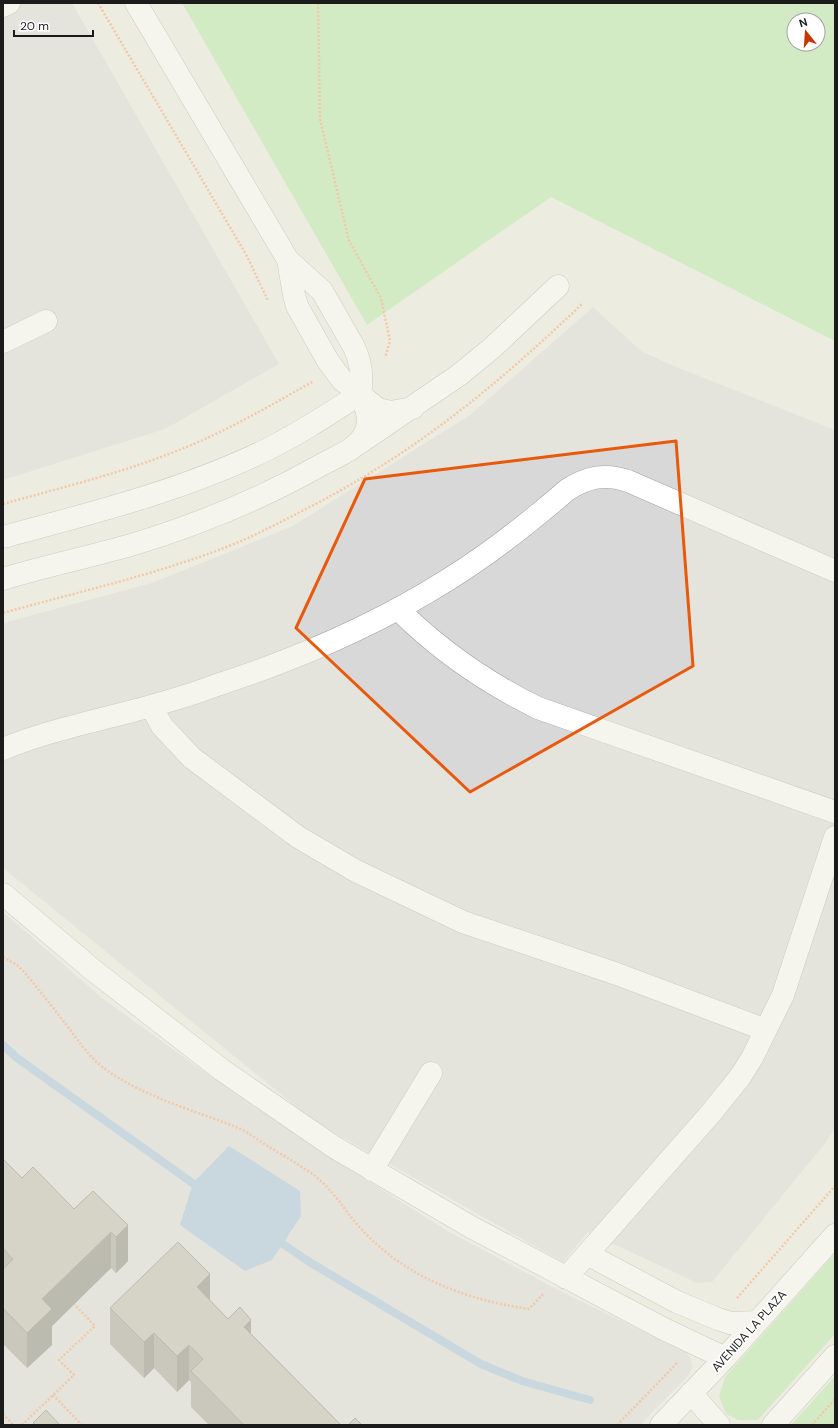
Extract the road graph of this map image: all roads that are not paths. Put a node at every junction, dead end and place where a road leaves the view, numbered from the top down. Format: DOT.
graph roads {
  1 [pos="9,3"];
  2 [pos="136,3"];
  3 [pos="3,6"];
  4 [pos="288,260"];
  5 [pos="558,286"];
  6 [pos="46,321"];
  7 [pos="3,342"];
  8 [pos="360,394"];
  9 [pos="413,408"];
  10 [pos="358,444"];
  11 [pos="3,538"];
  12 [pos="835,571"];
  13 [pos="3,579"];
  14 [pos="398,609"];
  15 [pos="152,706"];
  16 [pos="3,749"];
  17 [pos="835,812"];
  18 [pos="835,837"];
  19 [pos="3,894"];
  20 [pos="766,1030"];
  21 [pos="431,1073"];
  22 [pos="372,1170"];
  23 [pos="835,1235"];
  24 [pos="587,1254"];
  25 [pos="566,1278"];
  26 [pos="757,1322"];
  27 [pos="835,1356"];
  28 [pos="725,1358"];
  29 [pos="691,1393"];
  30 [pos="660,1425"];
  31 [pos="719,1425"];
  32 [pos="773,1425"];
  1 -- 3 [label="street"];
  2 -- 4 [label="street"];
  4 -- 8 [label="street"];
  4 -- 8 [label="street"];
  5 -- 9 [label="street"];
  6 -- 7 [label="street"];
  8 -- 9 [label="street"];
  8 -- 10 [label="street"];
  8 -- 11 [label="street"];
  9 -- 10 [label="street"];
  10 -- 13 [label="street"];
  12 -- 14 [label="street"];
  14 -- 15 [label="street"];
  14 -- 17 [label="street"];
  15 -- 16 [label="street"];
  15 -- 20 [label="street"];
  18 -- 20 [label="street"];
  19 -- 22 [label="street"];
  20 -- 24 [label="street"];
  21 -- 22 [label="street"];
  22 -- 25 [label="street"];
  23 -- 26 [label="street, AVENIDA LA PLAZA"];
  24 -- 25 [label="street"];
  24 -- 26 [label="street"];
  25 -- 28 [label="street"];
  26 -- 28 [label="street, AVENIDA LA PLAZA"];
  27 -- 32 [label="street"];
  28 -- 29 [label="street, AVENIDA LA PLAZA"];
  29 -- 30 [label="street, AVENIDA LA PLAZA"];
  29 -- 31 [label="street"];
}
